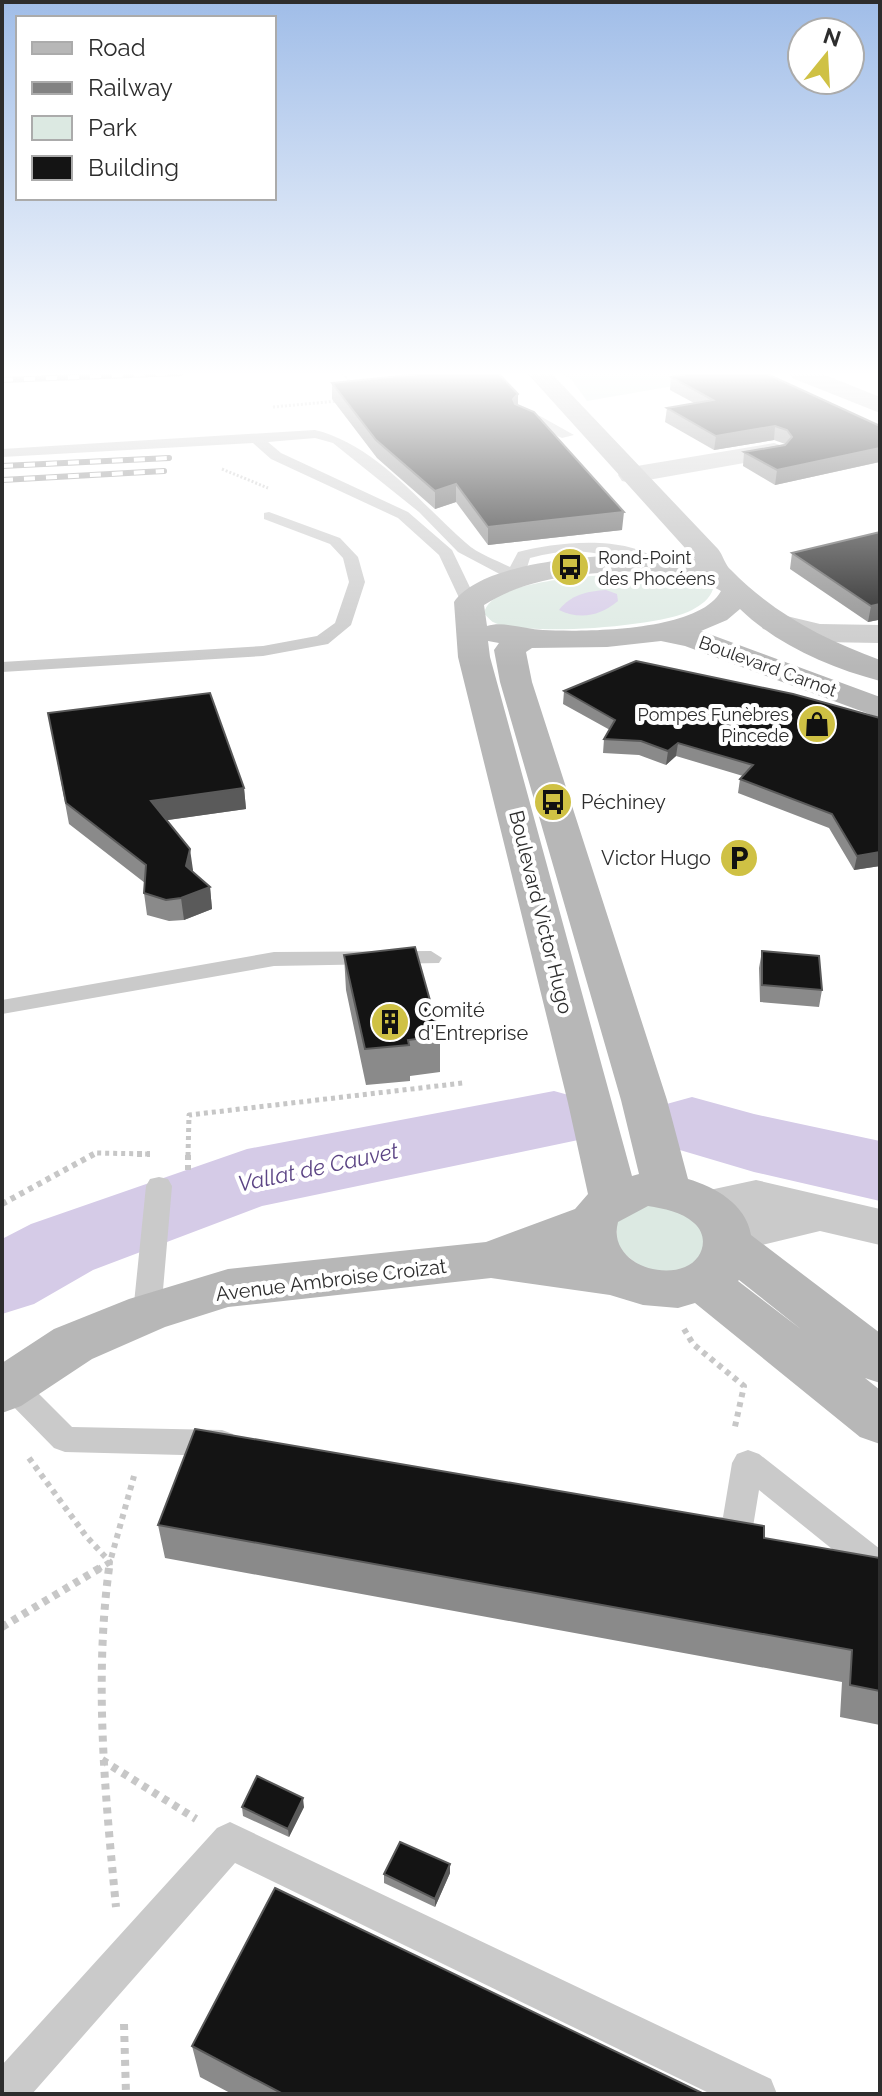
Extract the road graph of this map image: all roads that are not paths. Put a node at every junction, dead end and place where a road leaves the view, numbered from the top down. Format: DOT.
graph roads {
  1 [pos="308,471"];
  2 [pos="376,471"];
  3 [pos="598,471"];
  4 [pos="627,471"];
  5 [pos="656,471"];
  6 [pos="631,475"];
  7 [pos="628,505"];
  8 [pos="269,516"];
  9 [pos="609,532"];
  10 [pos="621,549"];
  11 [pos="653,549"];
  12 [pos="517,577"];
  13 [pos="726,582"];
  14 [pos="470,614"];
  15 [pos="774,622"];
  16 [pos="655,631"];
  17 [pos="880,634"];
  18 [pos="524,638"];
  19 [pos="2,667"];
  20 [pos="880,671"];
  21 [pos="880,708"];
  22 [pos="431,958"];
  23 [pos="2,1007"];
  24 [pos="158,1194"];
  25 [pos="602,1210"];
  26 [pos="880,1227"];
  27 [pos="708,1232"];
  28 [pos="490,1260"];
  29 [pos="618,1277"];
  30 [pos="147,1313"];
  31 [pos="880,1362"];
  32 [pos="6,1388"];
  33 [pos="880,1421"];
  34 [pos="255,1448"];
  35 [pos="689,1525"];
  36 [pos="880,1568"];
  37 [pos="4,2094"];
  38 [pos="756,2094"];
  1 -- 14 [label="lane"];
  2 -- 12 [label="lane"];
  3 -- 7 [label="main road"];
  4 -- 6 [label="main road"];
  5 -- 6 [label="street"];
  6 -- 13 [label="main road"];
  8 -- 19 [label="lane"];
  9 -- 10 [label="lane"];
  10 -- 11 [label="lane"];
  10 -- 12 [label="lane"];
  11 -- 12 [label="main road"];
  11 -- 13 [label="main road"];
  12 -- 14 [label="main road"];
  13 -- 15 [label="main road, Boulevard Carnot"];
  13 -- 16 [label="main road"];
  14 -- 18 [label="main road"];
  14 -- 25 [label="main road, Boulevard Victor Hugo"];
  15 -- 17 [label="street"];
  15 -- 20 [label="main road, Boulevard Carnot"];
  16 -- 18 [label="main road"];
  16 -- 21 [label="main road, Boulevard Carnot"];
  18 -- 27 [label="main road, Boulevard Victor Hugo"];
  22 -- 23 [label="lane"];
  24 -- 30 [label="lane"];
  25 -- 27 [label="main road"];
  25 -- 28 [label="main road, Avenue Ambroise Croizat"];
  25 -- 29 [label="main road"];
  26 -- 27 [label="street"];
  27 -- 29 [label="main road"];
  27 -- 31 [label="main road"];
  27 -- 33 [label="main road"];
  28 -- 29 [label="main road, Avenue Ambroise Croizat"];
  28 -- 30 [label="main road, Avenue Ambroise Croizat"];
  30 -- 32 [label="main road, Avenue Ambroise Croizat"];
  32 -- 34 [label="lane"];
  35 -- 36 [label="lane"];
  37 -- 38 [label="lane"];
}
